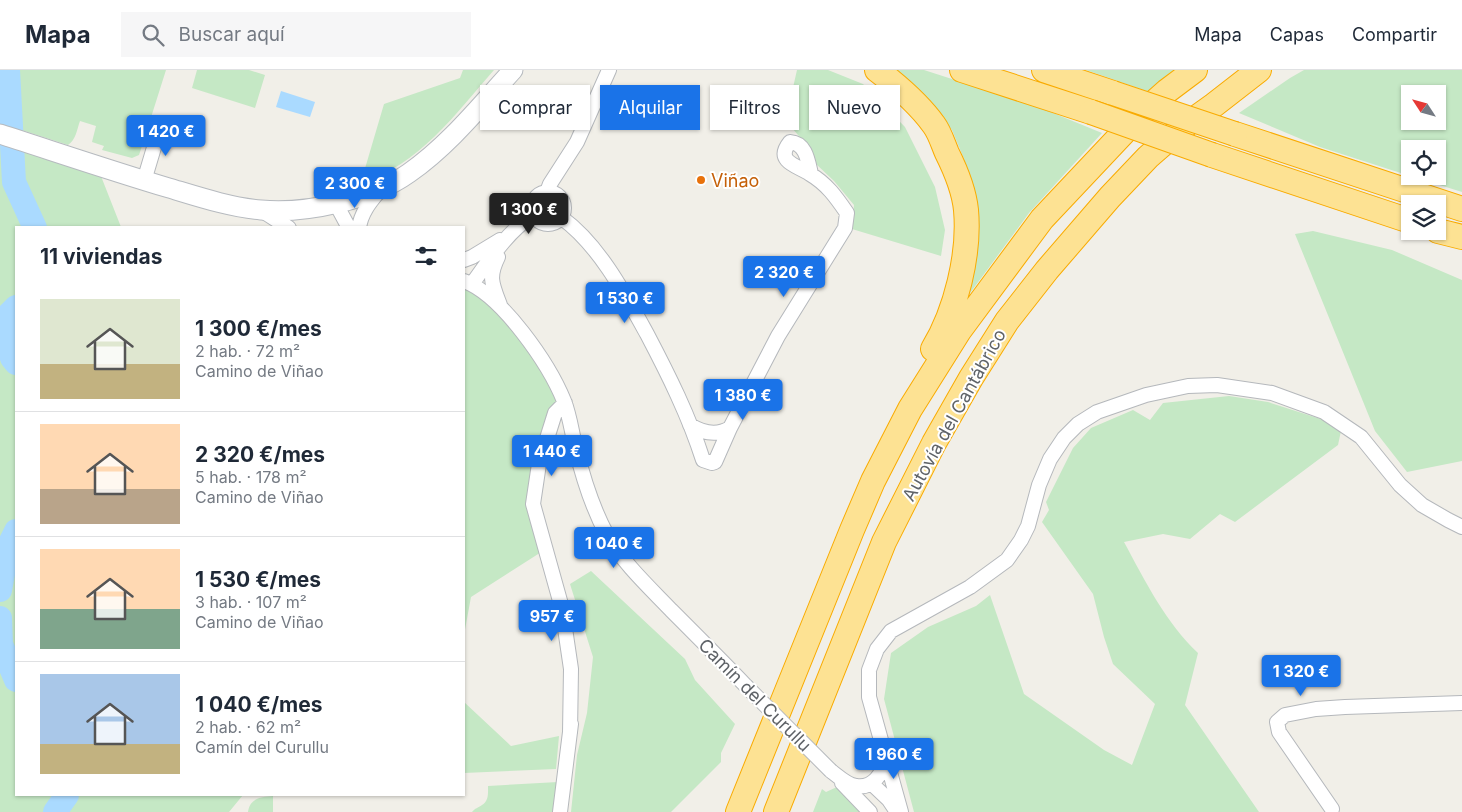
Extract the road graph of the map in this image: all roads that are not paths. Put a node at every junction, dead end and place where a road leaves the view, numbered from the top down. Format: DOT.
graph roads {
  1 [pos="513,70"];
  2 [pos="609,70"];
  3 [pos="877,70"];
  4 [pos="962,70"];
  5 [pos="1044,70"];
  6 [pos="1194,70"];
  7 [pos="1258,70"];
  8 [pos="1273,70"];
  9 [pos="1214,105"];
  10 [pos="161,124"];
  11 [pos="0,134"];
  12 [pos="811,174"];
  13 [pos="144,180"];
  14 [pos="381,189"];
  15 [pos="547,192"];
  16 [pos="336,204"];
  17 [pos="1462,209"];
  18 [pos="261,210"];
  19 [pos="533,214"];
  20 [pos="562,218"];
  21 [pos="1401,218"];
  22 [pos="286,226"];
  23 [pos="337,226"];
  24 [pos="348,226"];
  25 [pos="359,226"];
  26 [pos="1446,233"];
  27 [pos="509,235"];
  28 [pos="1462,238"];
  29 [pos="481,252"];
  30 [pos="465,260"];
  31 [pos="466,282"];
  32 [pos="501,308"];
  33 [pos="565,403"];
  34 [pos="690,425"];
  35 [pos="730,428"];
  36 [pos="1462,527"];
  37 [pos="799,659"];
  38 [pos="1462,702"];
  39 [pos="886,757"];
  40 [pos="831,771"];
  41 [pos="869,784"];
  42 [pos="1332,809"];
  43 [pos="560,812"];
  44 [pos="738,812"];
  45 [pos="776,812"];
  46 [pos="870,812"];
  47 [pos="877,812"];
  48 [pos="897,812"];
  49 [pos="901,812"];
  1 -- 14 [label="main road"];
  2 -- 15 [label="street"];
  3 -- 37 [label="highway"];
  4 -- 21 [label="highway, bridge"];
  5 -- 17 [label="highway, bridge"];
  6 -- 37 [label="highway, Autovía del Cantábrico"];
  7 -- 9 [label="highway, Autovía del Cantábrico"];
  8 -- 9 [label="highway"];
  9 -- 45 [label="highway, Autovía del Cantábrico"];
  10 -- 13 [label="street"];
  11 -- 13 [label="main road"];
  12 -- 35 [label="street"];
  13 -- 18 [label="main road"];
  14 -- 16 [label="main road"];
  14 -- 25 [label="street"];
  15 -- 19 [label="street"];
  15 -- 20 [label="street"];
  16 -- 18 [label="main road"];
  16 -- 23 [label="street"];
  16 -- 24 [label="street"];
  18 -- 22 [label="street"];
  19 -- 20 [label="street"];
  19 -- 27 [label="street"];
  20 -- 34 [label="street"];
  26 -- 28 [label="highway"];
  27 -- 29 [label="street"];
  27 -- 31 [label="street"];
  27 -- 32 [label="street"];
  29 -- 30 [label="street"];
  29 -- 31 [label="street"];
  31 -- 32 [label="street, Camín del Curullu"];
  32 -- 33 [label="street, Camín del Curullu"];
  33 -- 40 [label="street, Camín del Curullu, bridge"];
  33 -- 43 [label="street"];
  34 -- 35 [label="street"];
  34 -- 35 [label="street"];
  36 -- 39 [label="street"];
  37 -- 44 [label="highway, Autovía del Cantábrico"];
  38 -- 42 [label="street"];
  39 -- 41 [label="street"];
  39 -- 49 [label="street"];
  40 -- 41 [label="street, Camín del Curullu"];
  40 -- 46 [label="street"];
  41 -- 47 [label="street"];
  41 -- 48 [label="street"];
}
